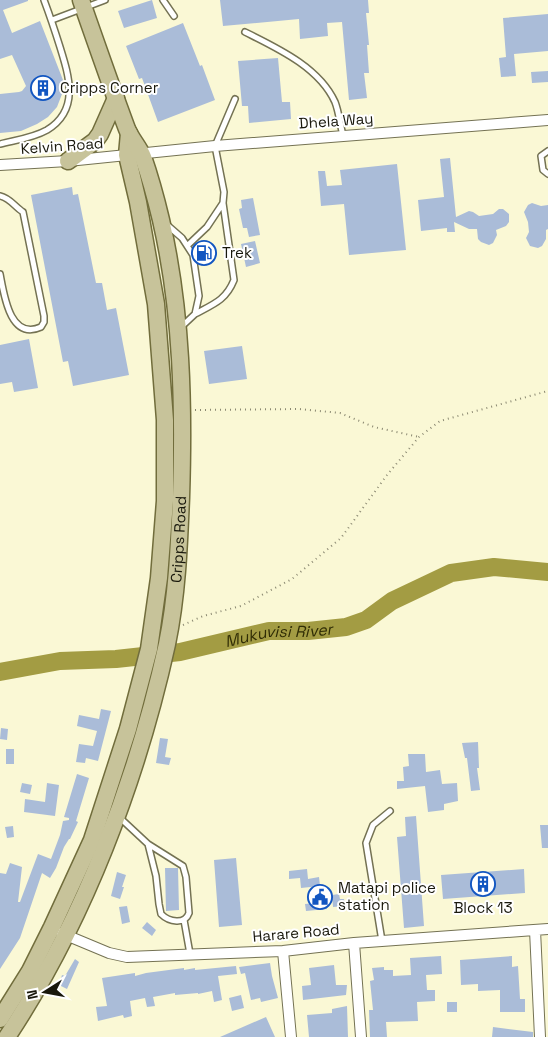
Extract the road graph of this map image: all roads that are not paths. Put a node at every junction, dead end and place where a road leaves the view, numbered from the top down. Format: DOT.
graph roads {
  1 [pos="44,0"];
  2 [pos="105,0"];
  3 [pos="163,0"];
  4 [pos="83,4"];
  5 [pos="174,16"];
  6 [pos="52,20"];
  7 [pos="244,32"];
  8 [pos="116,98"];
  9 [pos="235,99"];
  10 [pos="548,120"];
  11 [pos="343,135"];
  12 [pos="0,144"];
  13 [pos="216,146"];
  14 [pos="548,151"];
  15 [pos="134,155"];
  16 [pos="68,161"];
  17 [pos="0,165"];
  18 [pos="548,174"];
  19 [pos="0,196"];
  20 [pos="223,203"];
  21 [pos="161,220"];
  22 [pos="188,245"];
  23 [pos="0,274"];
  24 [pos="196,314"];
  25 [pos="178,330"];
  26 [pos="152,671"];
  27 [pos="390,811"];
  28 [pos="116,815"];
  29 [pos="148,844"];
  30 [pos="184,920"];
  31 [pos="548,929"];
  32 [pos="535,930"];
  33 [pos="58,931"];
  34 [pos="382,941"];
  35 [pos="354,943"];
  36 [pos="283,951"];
  37 [pos="190,954"];
  38 [pos="0,1019"];
  39 [pos="7,1037"];
  40 [pos="291,1037"];
  41 [pos="361,1037"];
  42 [pos="540,1037"];
  1 -- 6 [label="lane"];
  2 -- 4 [label="lane"];
  3 -- 5 [label="lane"];
  4 -- 6 [label="lane"];
  4 -- 8 [label="main road, Cripps Road"];
  6 -- 12 [label="lane"];
  7 -- 11 [label="lane"];
  8 -- 15 [label="main road, Cripps Road"];
  8 -- 16 [label="main road"];
  9 -- 13 [label="lane"];
  10 -- 11 [label="street, Dhela Way"];
  11 -- 13 [label="street, Dhela Way"];
  13 -- 15 [label="street, Dhela Way"];
  13 -- 20 [label="lane"];
  14 -- 18 [label="lane"];
  15 -- 16 [label="street, Kelvin Road"];
  15 -- 21 [label="main road, Cripps Road"];
  15 -- 26 [label="main road, Cripps Road"];
  16 -- 17 [label="street, Kelvin Road"];
  19 -- 23 [label="lane"];
  20 -- 22 [label="lane"];
  20 -- 24 [label="lane"];
  21 -- 22 [label="lane"];
  21 -- 25 [label="main road, Cripps Road"];
  22 -- 24 [label="lane"];
  24 -- 25 [label="lane"];
  25 -- 26 [label="main road, Cripps Road"];
  26 -- 28 [label="main road, Cripps Road"];
  26 -- 33 [label="main road, Cripps Road"];
  27 -- 34 [label="lane"];
  28 -- 29 [label="lane"];
  28 -- 33 [label="main road, Cripps Road"];
  29 -- 30 [label="lane"];
  29 -- 30 [label="lane"];
  30 -- 37 [label="lane"];
  31 -- 32 [label="street, Harare Road"];
  32 -- 34 [label="street, Harare Road"];
  32 -- 42 [label="street"];
  33 -- 37 [label="street, Harare Road"];
  33 -- 38 [label="main road"];
  33 -- 39 [label="main road"];
  34 -- 35 [label="street, Harare Road"];
  35 -- 36 [label="street, Harare Road"];
  35 -- 41 [label="street"];
  36 -- 37 [label="street, Harare Road"];
  36 -- 40 [label="street"];
}
